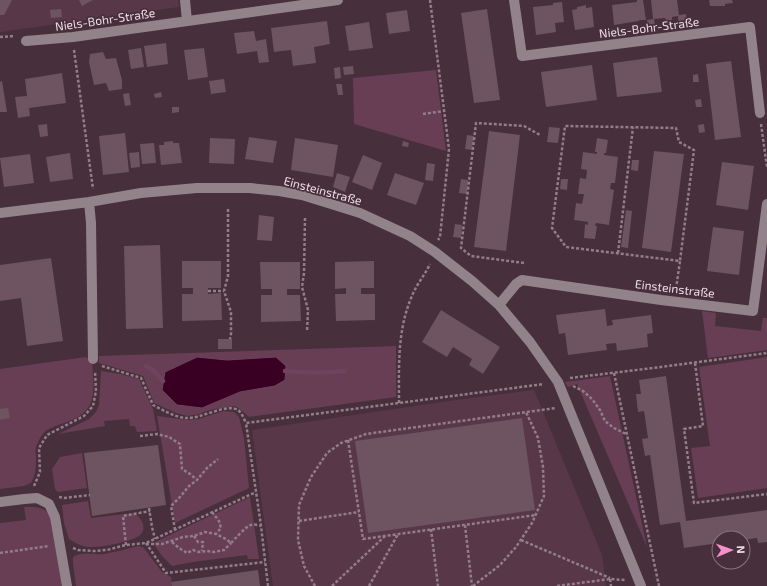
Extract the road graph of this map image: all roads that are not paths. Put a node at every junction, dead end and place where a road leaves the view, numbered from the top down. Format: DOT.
graph roads {
  1 [pos="185,0"];
  2 [pos="338,0"];
  3 [pos="514,0"];
  4 [pos="188,21"];
  5 [pos="26,41"];
  6 [pos="760,113"];
  7 [pos="92,201"];
  8 [pos="767,204"];
  9 [pos="0,214"];
  10 [pos="499,306"];
  11 [pos="94,361"];
  12 [pos="0,502"];
  13 [pos="67,586"];
  14 [pos="641,586"];
  1 -- 4 [label="street"];
  2 -- 4 [label="street, Niels-Bohr-Straße"];
  3 -- 6 [label="street, Niels-Bohr-Straße"];
  4 -- 5 [label="street, Niels-Bohr-Straße"];
  7 -- 9 [label="street, Einsteinstraße"];
  7 -- 10 [label="street, Einsteinstraße"];
  7 -- 11 [label="street"];
  8 -- 10 [label="street, Einsteinstraße"];
  10 -- 14 [label="street, Einsteinstraße"];
  12 -- 13 [label="street"];
}
